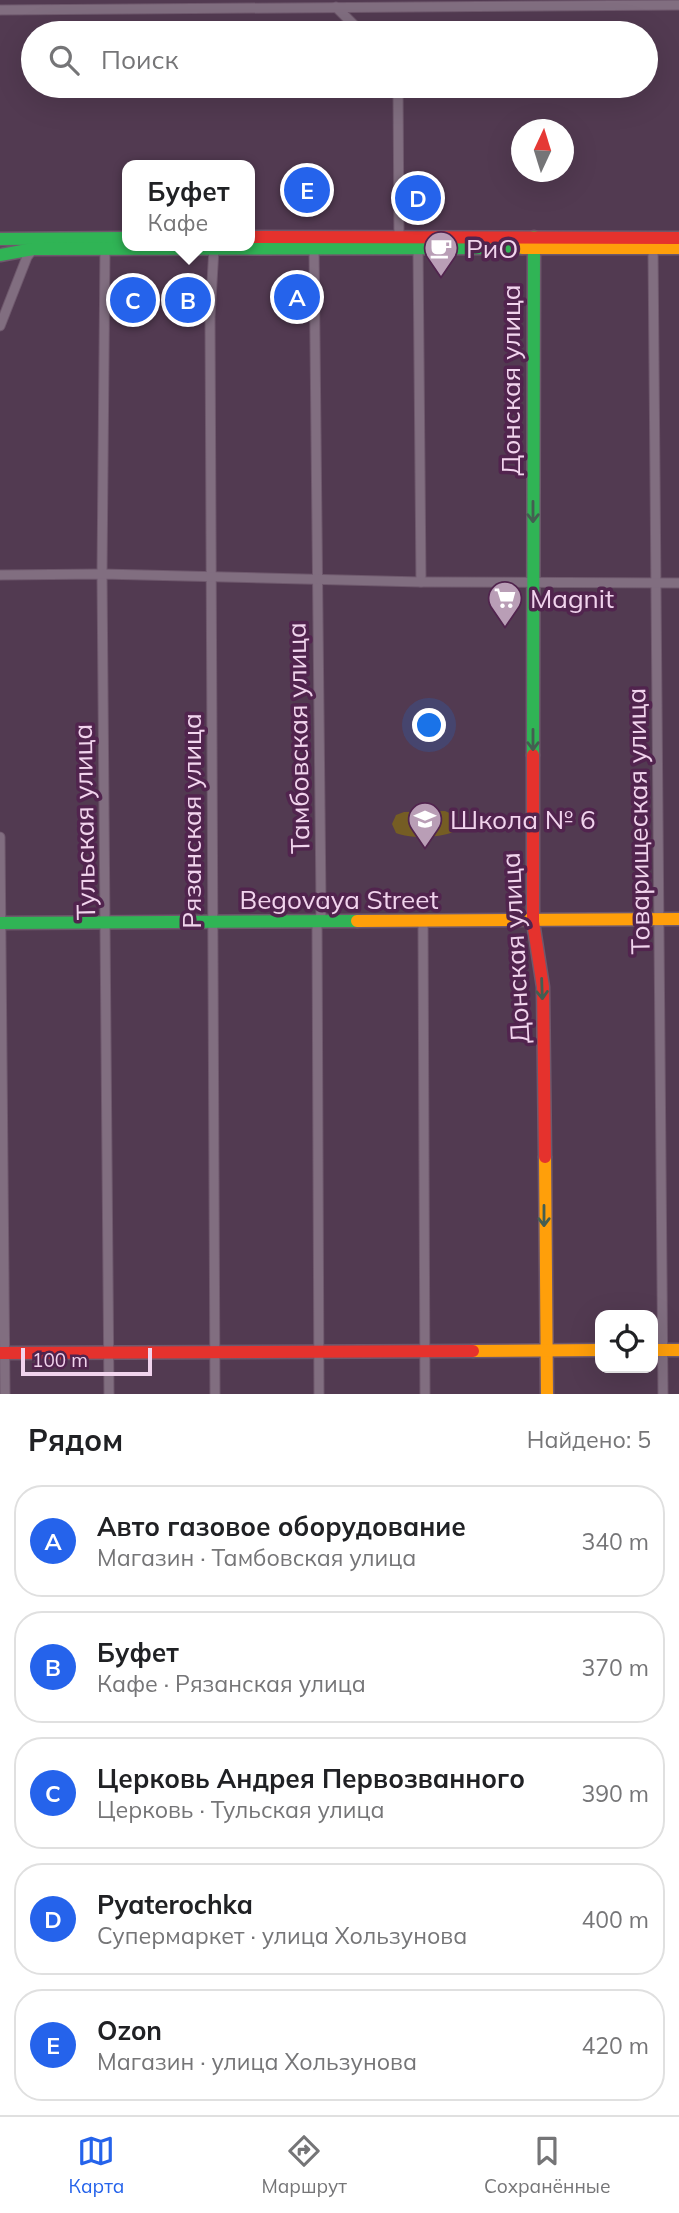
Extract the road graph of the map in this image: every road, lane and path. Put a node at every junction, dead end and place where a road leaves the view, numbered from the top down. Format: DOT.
graph roads {
  1 [pos="204,4"];
  2 [pos="679,5"];
  3 [pos="336,7"];
  4 [pos="0,10"];
  5 [pos="350,21"];
  6 [pos="398,98"];
  7 [pos="255,237"];
  8 [pos="122,238"];
  9 [pos="398,238"];
  10 [pos="679,238"];
  11 [pos="0,239"];
  12 [pos="533,243"];
  13 [pos="255,248"];
  14 [pos="314,248"];
  15 [pos="418,248"];
  16 [pos="653,248"];
  17 [pos="679,248"];
  18 [pos="33,249"];
  19 [pos="105,250"];
  20 [pos="122,250"];
  21 [pos="214,251"];
  22 [pos="0,255"];
  23 [pos="0,326"];
  24 [pos="102,574"];
  25 [pos="0,575"];
  26 [pos="211,576"];
  27 [pos="318,580"];
  28 [pos="421,582"];
  29 [pos="533,583"];
  30 [pos="657,583"];
  31 [pos="679,583"];
  32 [pos="0,837"];
  33 [pos="661,919"];
  34 [pos="679,919"];
  35 [pos="317,922"];
  36 [pos="423,922"];
  37 [pos="533,922"];
  38 [pos="1,923"];
  39 [pos="106,923"];
  40 [pos="212,923"];
  41 [pos="595,1350"];
  42 [pos="658,1350"];
  43 [pos="679,1350"];
  44 [pos="424,1351"];
  45 [pos="546,1351"];
  46 [pos="214,1352"];
  47 [pos="319,1352"];
  48 [pos="108,1353"];
  49 [pos="2,1354"];
  50 [pos="5,1394"];
  51 [pos="109,1394"];
  52 [pos="215,1394"];
  53 [pos="319,1394"];
  54 [pos="425,1394"];
  55 [pos="547,1394"];
  56 [pos="663,1394"];
  1 -- 3 [label="street"];
  1 -- 4 [label="street"];
  2 -- 3 [label="street"];
  3 -- 5 [label="street"];
  6 -- 9 [label="street"];
  7 -- 9 [label="main road"];
  8 -- 11 [label="main road"];
  9 -- 12 [label="main road"];
  10 -- 12 [label="main road"];
  12 -- 15 [label="main road"];
  12 -- 16 [label="main road"];
  12 -- 29 [label="main road, Донская улица, one-way"];
  13 -- 14 [label="main road"];
  14 -- 15 [label="main road"];
  14 -- 27 [label="street, Тамбовская улица"];
  15 -- 28 [label="street"];
  16 -- 17 [label="main road"];
  16 -- 30 [label="street, Товарищеская улица"];
  18 -- 19 [label="main road"];
  18 -- 22 [label="main road"];
  18 -- 23 [label="street"];
  19 -- 20 [label="main road"];
  19 -- 24 [label="street, Тульская улица"];
  21 -- 26 [label="street, Рязанская улица"];
  24 -- 25 [label="street"];
  24 -- 26 [label="street"];
  24 -- 39 [label="street, Тульская улица"];
  26 -- 27 [label="street"];
  26 -- 40 [label="street, Рязанская улица"];
  27 -- 28 [label="street"];
  27 -- 35 [label="street, Тамбовская улица"];
  28 -- 29 [label="street"];
  29 -- 30 [label="street"];
  29 -- 37 [label="main road, Донская улица, one-way"];
  30 -- 31 [label="street"];
  30 -- 33 [label="street, Товарищеская улица"];
  32 -- 38 [label="street"];
  33 -- 34 [label="main road, Begovaya Street"];
  33 -- 37 [label="main road, Begovaya Street"];
  33 -- 42 [label="street, Товарищеская улица"];
  35 -- 36 [label="main road, Begovaya Street"];
  35 -- 40 [label="main road, Begovaya Street"];
  35 -- 47 [label="street, Тамбовская улица"];
  36 -- 37 [label="main road, Begovaya Street"];
  36 -- 44 [label="street"];
  37 -- 45 [label="main road, Донская улица, one-way"];
  38 -- 39 [label="main road, Begovaya Street"];
  38 -- 49 [label="street"];
  39 -- 40 [label="main road, Begovaya Street"];
  39 -- 48 [label="street, Тульская улица"];
  40 -- 46 [label="street, Рязанская улица"];
  41 -- 45 [label="main road"];
  42 -- 43 [label="main road"];
  42 -- 56 [label="street, Товарищеская улица"];
  44 -- 45 [label="main road"];
  44 -- 47 [label="main road"];
  44 -- 54 [label="street"];
  45 -- 55 [label="main road, Донская улица"];
  46 -- 47 [label="main road"];
  46 -- 48 [label="main road"];
  46 -- 52 [label="street, Рязанская улица"];
  47 -- 53 [label="street, Тамбовская улица"];
  48 -- 49 [label="main road"];
  48 -- 51 [label="street, Тульская улица"];
  49 -- 50 [label="street"];
}
